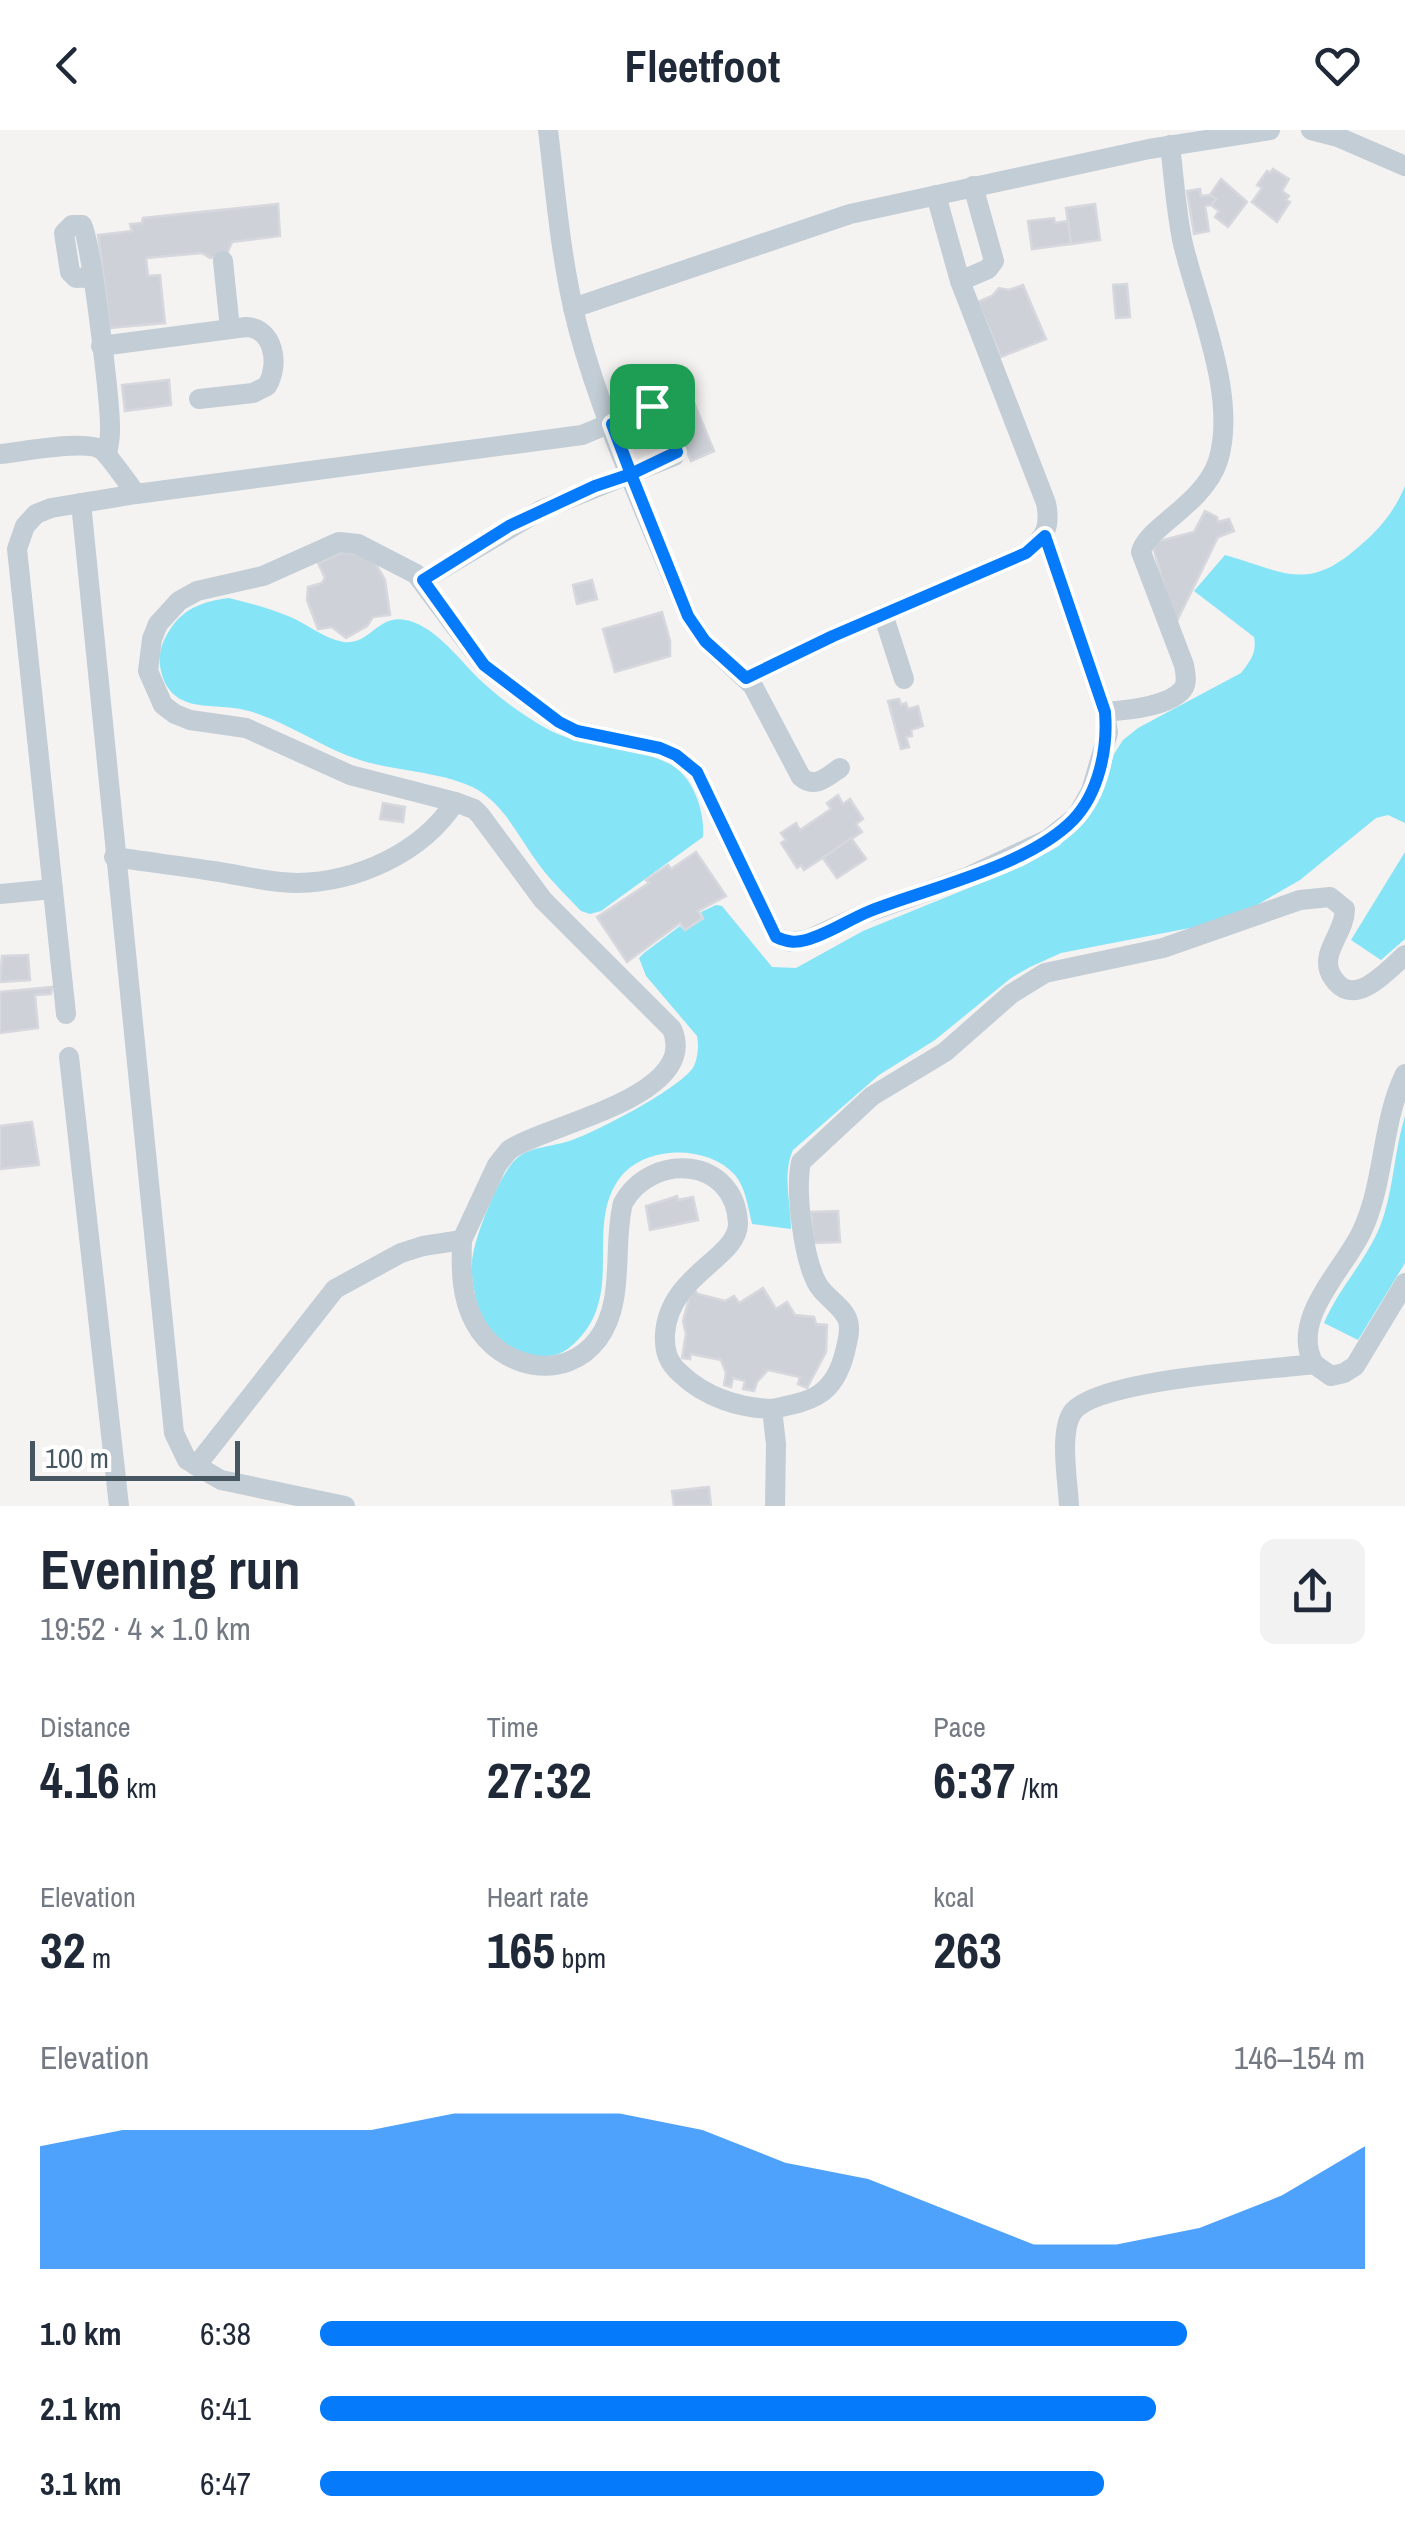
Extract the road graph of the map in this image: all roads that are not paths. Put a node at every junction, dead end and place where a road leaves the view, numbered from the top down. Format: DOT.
graph roads {
  1 [pos="548,130"];
  2 [pos="1270,130"];
  3 [pos="1312,130"];
  4 [pos="1352,136"];
  5 [pos="1170,145"];
  6 [pos="1405,166"];
  7 [pos="974,186"];
  8 [pos="936,195"];
  9 [pos="223,261"];
  10 [pos="93,277"];
  11 [pos="960,281"];
  12 [pos="573,308"];
  13 [pos="230,329"];
  14 [pos="101,346"];
  15 [pos="199,399"];
  16 [pos="612,424"];
  17 [pos="0,454"];
  18 [pos="109,460"];
  19 [pos="631,474"];
  20 [pos="136,494"];
  21 [pos="90,501"];
  22 [pos="1045,536"];
  23 [pos="423,580"];
  24 [pos="883,614"];
  25 [pos="746,678"];
  26 [pos="904,679"];
  27 [pos="1105,712"];
  28 [pos="840,768"];
  29 [pos="454,802"];
  30 [pos="114,858"];
  31 [pos="53,889"];
  32 [pos="0,894"];
  33 [pos="1405,955"];
  34 [pos="66,1014"];
  35 [pos="69,1057"];
  36 [pos="1405,1074"];
  37 [pos="462,1240"];
  38 [pos="1405,1283"];
  39 [pos="1314,1364"];
  40 [pos="772,1409"];
  41 [pos="196,1466"];
  42 [pos="119,1506"];
  43 [pos="345,1506"];
  44 [pos="775,1506"];
  45 [pos="1069,1506"];
  1 -- 12 [label="street"];
  2 -- 5 [label="street"];
  3 -- 4 [label="street"];
  4 -- 6 [label="street"];
  5 -- 7 [label="street"];
  5 -- 27 [label="street"];
  7 -- 8 [label="street"];
  7 -- 11 [label="street"];
  8 -- 11 [label="street"];
  8 -- 12 [label="street"];
  9 -- 13 [label="street"];
  10 -- 14 [label="street"];
  11 -- 22 [label="street"];
  12 -- 16 [label="street"];
  13 -- 14 [label="street"];
  13 -- 15 [label="street"];
  14 -- 18 [label="street"];
  16 -- 19 [label="street"];
  16 -- 19 [label="street"];
  16 -- 20 [label="street"];
  17 -- 18 [label="street"];
  18 -- 20 [label="street"];
  18 -- 21 [label="street"];
  19 -- 23 [label="street"];
  19 -- 25 [label="street"];
  20 -- 21 [label="street"];
  21 -- 30 [label="street"];
  21 -- 31 [label="street"];
  22 -- 24 [label="street"];
  22 -- 27 [label="street"];
  23 -- 27 [label="street"];
  23 -- 29 [label="street"];
  24 -- 25 [label="street"];
  24 -- 26 [label="street"];
  25 -- 28 [label="street"];
  29 -- 30 [label="street"];
  29 -- 37 [label="street"];
  30 -- 41 [label="street"];
  31 -- 32 [label="street"];
  31 -- 34 [label="street"];
  33 -- 40 [label="street"];
  35 -- 42 [label="street"];
  36 -- 39 [label="street"];
  37 -- 40 [label="street"];
  37 -- 41 [label="street"];
  38 -- 39 [label="street"];
  39 -- 45 [label="street"];
  40 -- 44 [label="street"];
  41 -- 43 [label="street"];
}
